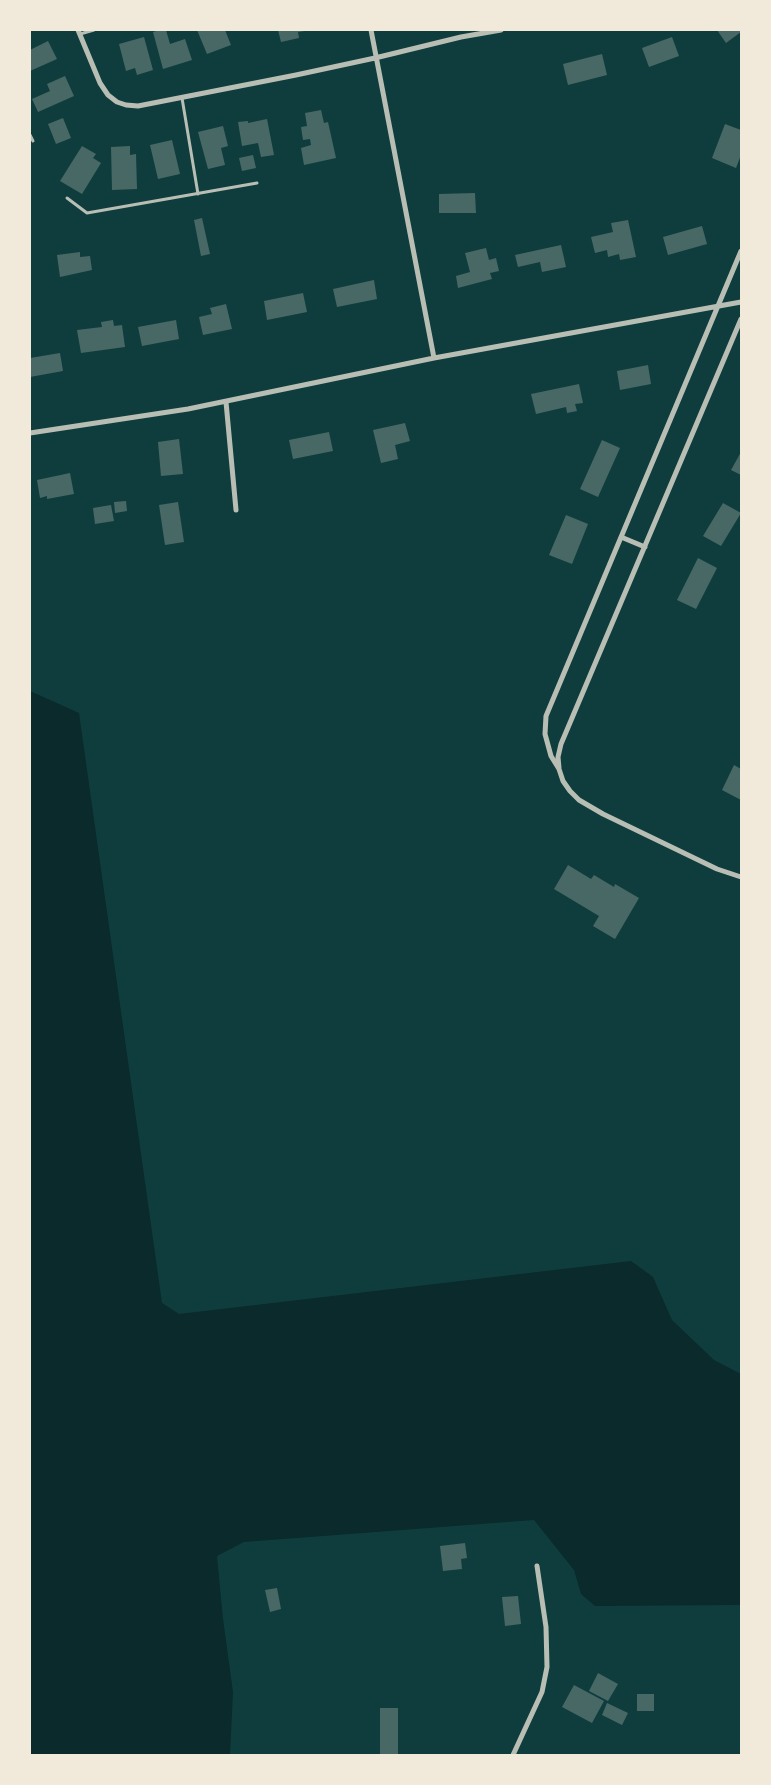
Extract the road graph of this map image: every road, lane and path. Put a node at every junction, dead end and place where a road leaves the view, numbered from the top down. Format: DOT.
graph roads {
  1 [pos="94,30"];
  2 [pos="371,30"];
  3 [pos="501,30"];
  4 [pos="79,32"];
  5 [pos="375,58"];
  6 [pos="182,98"];
  7 [pos="30,134"];
  8 [pos="33,141"];
  9 [pos="256,183"];
  10 [pos="198,194"];
  11 [pos="67,198"];
  12 [pos="741,251"];
  13 [pos="741,302"];
  14 [pos="718,307"];
  15 [pos="741,319"];
  16 [pos="434,358"];
  17 [pos="226,402"];
  18 [pos="30,433"];
  19 [pos="236,510"];
  20 [pos="621,538"];
  21 [pos="645,547"];
  22 [pos="559,769"];
  23 [pos="741,877"];
  24 [pos="537,1566"];
  25 [pos="514,1755"];
  1 -- 4 [label="lane"];
  2 -- 5 [label="street"];
  3 -- 5 [label="street"];
  4 -- 6 [label="street"];
  5 -- 6 [label="street"];
  5 -- 16 [label="street"];
  6 -- 10 [label="lane"];
  7 -- 8 [label="lane"];
  9 -- 10 [label="lane"];
  10 -- 11 [label="lane"];
  12 -- 14 [label="street"];
  13 -- 14 [label="street"];
  14 -- 16 [label="street"];
  14 -- 20 [label="street"];
  15 -- 21 [label="street"];
  16 -- 17 [label="street"];
  17 -- 18 [label="street"];
  17 -- 19 [label="street"];
  20 -- 21 [label="street"];
  20 -- 22 [label="street"];
  21 -- 22 [label="street"];
  22 -- 23 [label="street"];
  24 -- 25 [label="street"];
}
